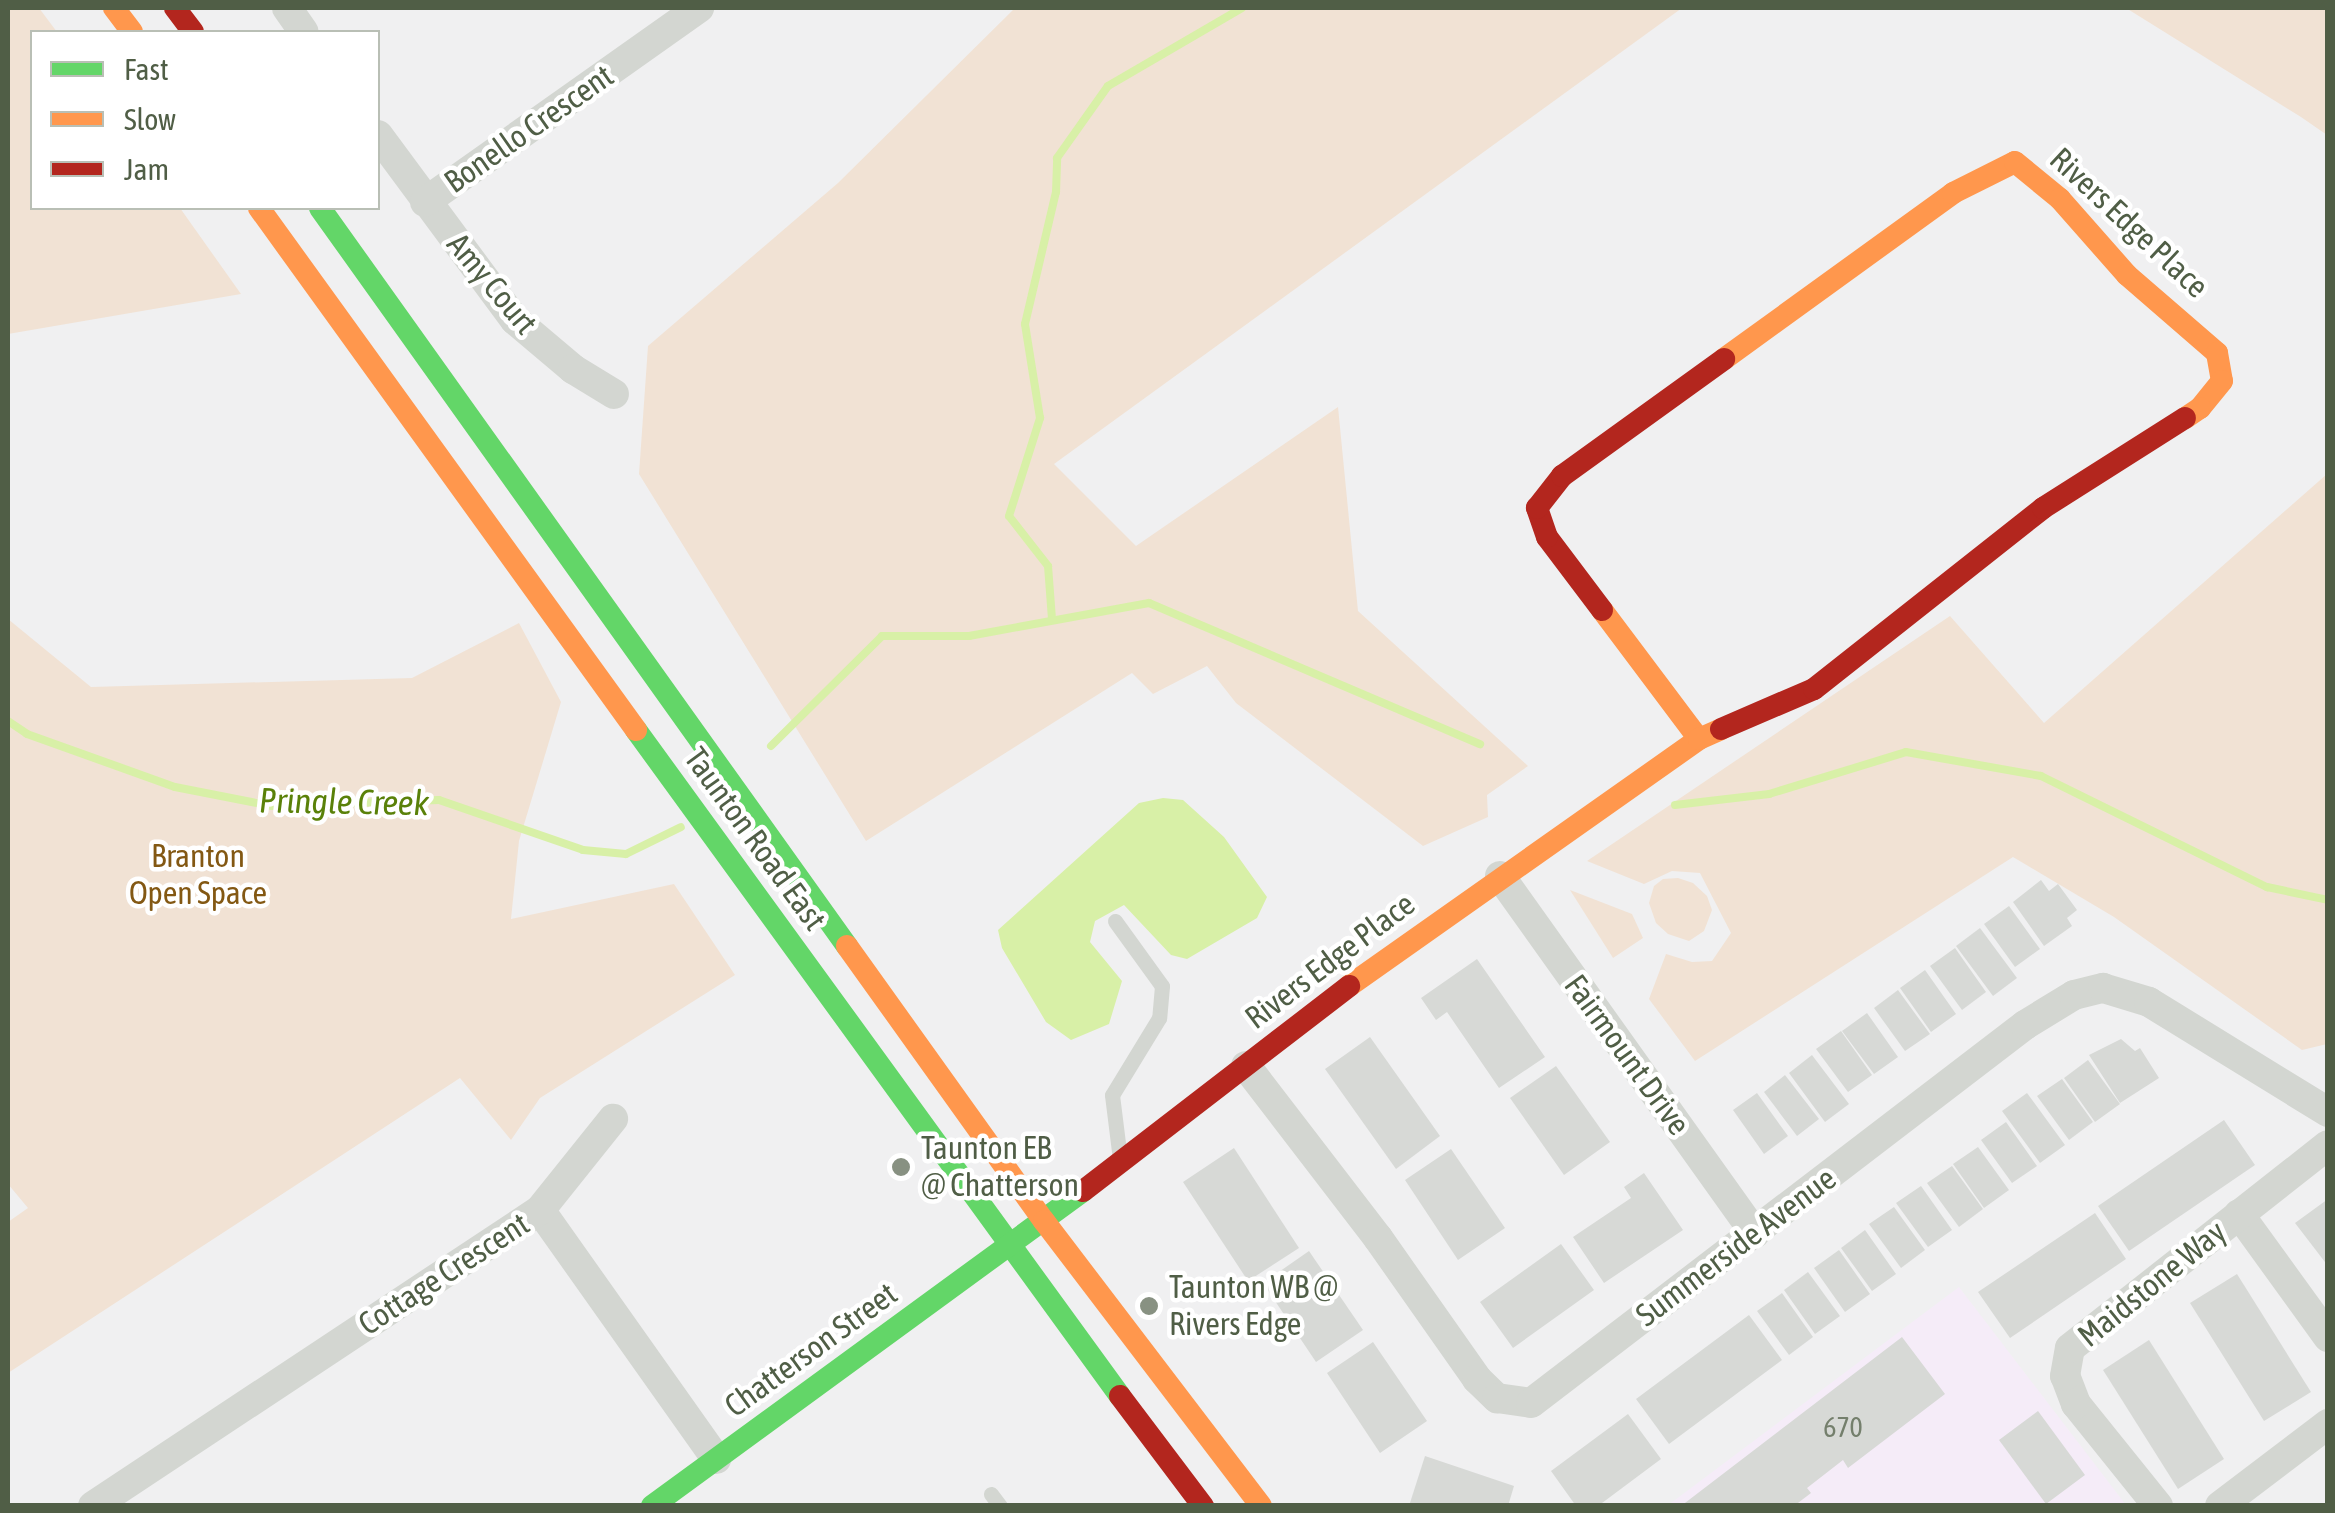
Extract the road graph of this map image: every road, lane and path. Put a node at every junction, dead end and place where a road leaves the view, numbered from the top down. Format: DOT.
graph roads {
  1 [pos="114,8"];
  2 [pos="175,8"];
  3 [pos="287,8"];
  4 [pos="699,8"];
  5 [pos="130,30"];
  6 [pos="192,30"];
  7 [pos="303,30"];
  8 [pos="380,139"];
  9 [pos="425,202"];
  10 [pos="262,210"];
  11 [pos="314,233"];
  12 [pos="614,394"];
  13 [pos="458,405"];
  14 [pos="423,434"];
  15 [pos="1698,739"];
  16 [pos="1500,876"];
  17 [pos="1116,921"];
  18 [pos="1246,1066"];
  19 [pos="2328,1112"];
  20 [pos="613,1119"];
  21 [pos="2328,1144"];
  22 [pos="1120,1162"];
  23 [pos="540,1210"];
  24 [pos="2240,1214"];
  25 [pos="1044,1221"];
  26 [pos="1755,1233"];
  27 [pos="1008,1246"];
  28 [pos="2328,1336"];
  29 [pos="2328,1424"];
  30 [pos="716,1459"];
  31 [pos="93,1506"];
  32 [pos="652,1506"];
  33 [pos="1202,1506"];
  34 [pos="1261,1506"];
  35 [pos="2158,1506"];
  36 [pos="2220,1506"];
  1 -- 5 [label="main road"];
  2 -- 6 [label="main road"];
  3 -- 7 [label="street"];
  4 -- 9 [label="street, Bonello Crescent"];
  8 -- 9 [label="street, Bonello Crescent"];
  9 -- 12 [label="street, Amy Court"];
  10 -- 11 [label="main road, Taunton Road East"];
  11 -- 13 [label="main road, Taunton Road East"];
  11 -- 14 [label="main road, Taunton Road East"];
  13 -- 14 [label="main road"];
  13 -- 25 [label="main road, Taunton Road East"];
  14 -- 27 [label="main road, Taunton Road East"];
  15 -- 15 [label="main road, Rivers Edge Place"];
  15 -- 16 [label="main road, Rivers Edge Place"];
  16 -- 18 [label="main road, Rivers Edge Place"];
  16 -- 26 [label="street, Fairmount Drive"];
  17 -- 22 [label="lane"];
  18 -- 22 [label="main road, Rivers Edge Place"];
  18 -- 26 [label="street, Summerside Avenue"];
  19 -- 26 [label="street, Summerside Avenue"];
  20 -- 23 [label="street"];
  21 -- 24 [label="street, Maidstone Way"];
  22 -- 25 [label="main road, Rivers Edge Place"];
  23 -- 30 [label="street, Cottage Crescent"];
  23 -- 31 [label="street, Cottage Crescent"];
  24 -- 28 [label="street, Maidstone Way"];
  24 -- 35 [label="street, Maidstone Way"];
  25 -- 27 [label="main road, Rivers Edge Place"];
  25 -- 34 [label="main road, Taunton Road East"];
  27 -- 30 [label="main road, Chatterson Street"];
  27 -- 33 [label="main road, Taunton Road East"];
  29 -- 36 [label="street"];
  30 -- 32 [label="main road, Chatterson Street"];
}
